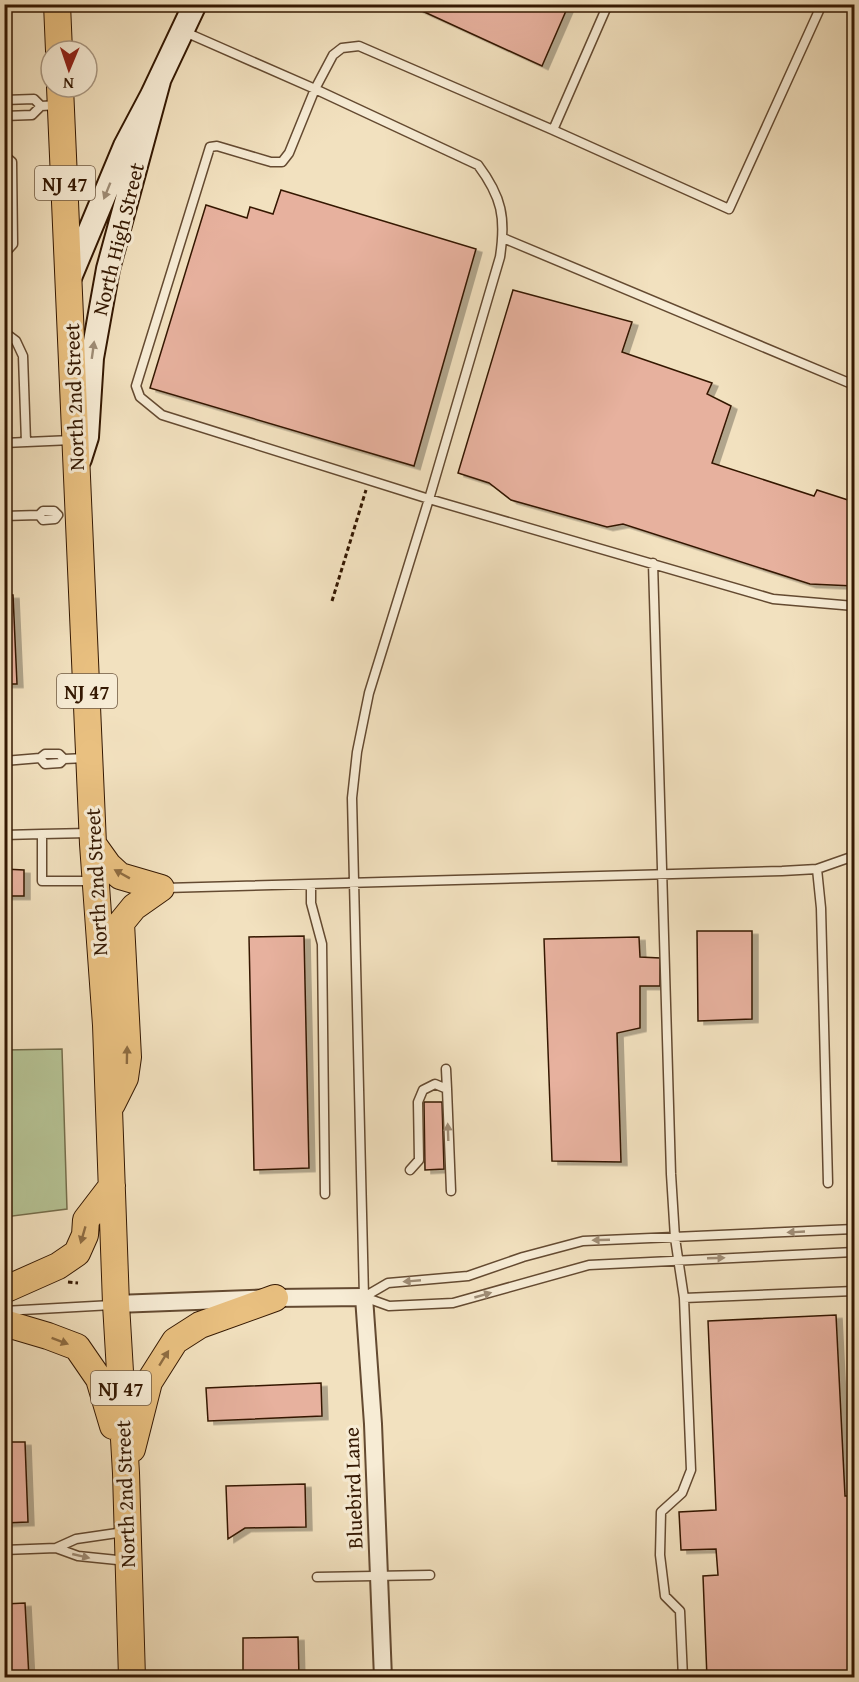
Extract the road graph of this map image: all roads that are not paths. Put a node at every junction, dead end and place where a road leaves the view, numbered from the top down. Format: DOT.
graph roads {
  1 [pos="57,4"];
  2 [pos="195,4"];
  3 [pos="608,4"];
  4 [pos="822,4"];
  5 [pos="183,31"];
  6 [pos="58,39"];
  7 [pos="159,81"];
  8 [pos="315,89"];
  9 [pos="39,99"];
  10 [pos="54,99"];
  11 [pos="4,100"];
  12 [pos="4,116"];
  13 [pos="553,130"];
  14 [pos="4,155"];
  15 [pos="503,238"];
  16 [pos="4,254"];
  17 [pos="69,280"];
  18 [pos="4,332"];
  19 [pos="4,381"];
  20 [pos="855,385"];
  21 [pos="4,391"];
  22 [pos="76,440"];
  23 [pos="26,442"];
  24 [pos="4,443"];
  25 [pos="77,470"];
  26 [pos="429,499"];
  27 [pos="39,514"];
  28 [pos="4,516"];
  29 [pos="653,562"];
  30 [pos="855,606"];
  31 [pos="90,758"];
  32 [pos="4,761"];
  33 [pos="42,834"];
  34 [pos="4,835"];
  35 [pos="93,838"];
  36 [pos="855,856"];
  37 [pos="817,869"];
  38 [pos="663,875"];
  39 [pos="95,880"];
  40 [pos="354,882"];
  41 [pos="311,884"];
  42 [pos="161,888"];
  43 [pos="446,1069"];
  44 [pos="447,1089"];
  45 [pos="110,1110"];
  46 [pos="410,1170"];
  47 [pos="828,1183"];
  48 [pos="112,1186"];
  49 [pos="451,1191"];
  50 [pos="325,1194"];
  51 [pos="855,1229"];
  52 [pos="675,1238"];
  53 [pos="855,1252"];
  54 [pos="679,1260"];
  55 [pos="4,1290"];
  56 [pos="855,1291"];
  57 [pos="364,1297"];
  58 [pos="275,1298"];
  59 [pos="684,1298"];
  60 [pos="116,1304"];
  61 [pos="4,1311"];
  62 [pos="4,1323"];
  63 [pos="126,1473"];
  64 [pos="127,1532"];
  65 [pos="56,1548"];
  66 [pos="4,1550"];
  67 [pos="128,1561"];
  68 [pos="379,1575"];
  69 [pos="430,1575"];
  70 [pos="317,1577"];
  71 [pos="132,1677"];
  72 [pos="383,1677"];
  73 [pos="683,1677"];
  1 -- 6 [label="main road"];
  2 -- 5 [label="street, North High Street"];
  3 -- 13 [label="lane"];
  4 -- 13 [label="lane"];
  5 -- 7 [label="street, North High Street"];
  5 -- 8 [label="lane"];
  7 -- 17 [label="street, North High Street, one-way"];
  25 -- 7 [label="street, North High Street, one-way"];
  8 -- 13 [label="lane"];
  8 -- 15 [label="lane"];
  8 -- 26 [label="lane"];
  9 -- 11 [label="lane"];
  10 -- 12 [label="lane"];
  10 -- 17 [label="main road, North 2nd Street / NJ 47"];
  14 -- 16 [label="lane"];
  15 -- 20 [label="lane"];
  15 -- 26 [label="lane"];
  17 -- 22 [label="main road, North 2nd Street / NJ 47"];
  18 -- 23 [label="lane"];
  19 -- 21 [label="lane"];
  22 -- 23 [label="lane"];
  22 -- 25 [label="main road, North 2nd Street / NJ 47"];
  23 -- 24 [label="lane"];
  25 -- 31 [label="main road, North 2nd Street / NJ 47"];
  26 -- 29 [label="lane"];
  26 -- 40 [label="lane"];
  27 -- 28 [label="lane"];
  29 -- 30 [label="lane"];
  29 -- 38 [label="lane"];
  31 -- 32 [label="lane"];
  31 -- 35 [label="main road, North 2nd Street / NJ 47"];
  33 -- 34 [label="lane"];
  33 -- 35 [label="lane"];
  33 -- 39 [label="lane"];
  35 -- 39 [label="main road, North 2nd Street / NJ 47"];
  42 -- 35 [label="main road, one-way"];
  36 -- 37 [label="lane"];
  37 -- 38 [label="lane"];
  37 -- 47 [label="lane"];
  38 -- 40 [label="lane"];
  38 -- 52 [label="lane"];
  39 -- 45 [label="main road, North 2nd Street / NJ 47"];
  40 -- 41 [label="lane"];
  40 -- 57 [label="lane"];
  41 -- 42 [label="lane"];
  41 -- 50 [label="lane"];
  45 -- 42 [label="main road, one-way"];
  43 -- 44 [label="lane"];
  44 -- 46 [label="lane"];
  49 -- 44 [label="lane, one-way"];
  45 -- 48 [label="main road, North 2nd Street / NJ 47"];
  48 -- 55 [label="main road, one-way"];
  48 -- 60 [label="main road, North 2nd Street / NJ 47"];
  51 -- 52 [label="lane, one-way"];
  52 -- 54 [label="lane"];
  52 -- 57 [label="lane, one-way"];
  54 -- 53 [label="lane, one-way"];
  57 -- 54 [label="lane, one-way"];
  54 -- 59 [label="lane"];
  56 -- 59 [label="lane"];
  57 -- 58 [label="street"];
  57 -- 68 [label="street, Bluebird Lane"];
  58 -- 60 [label="street"];
  63 -- 58 [label="main road, one-way"];
  59 -- 73 [label="lane"];
  60 -- 61 [label="lane"];
  60 -- 63 [label="main road, North 2nd Street / NJ 47"];
  62 -- 63 [label="main road, one-way"];
  63 -- 64 [label="main road, North 2nd Street / NJ 47"];
  64 -- 65 [label="lane"];
  64 -- 67 [label="main road, North 2nd Street / NJ 47"];
  65 -- 66 [label="lane"];
  65 -- 67 [label="lane, one-way"];
  67 -- 71 [label="main road, North 2nd Street / NJ 47"];
  68 -- 69 [label="lane"];
  68 -- 70 [label="lane"];
  68 -- 72 [label="street, Bluebird Lane"];
}
